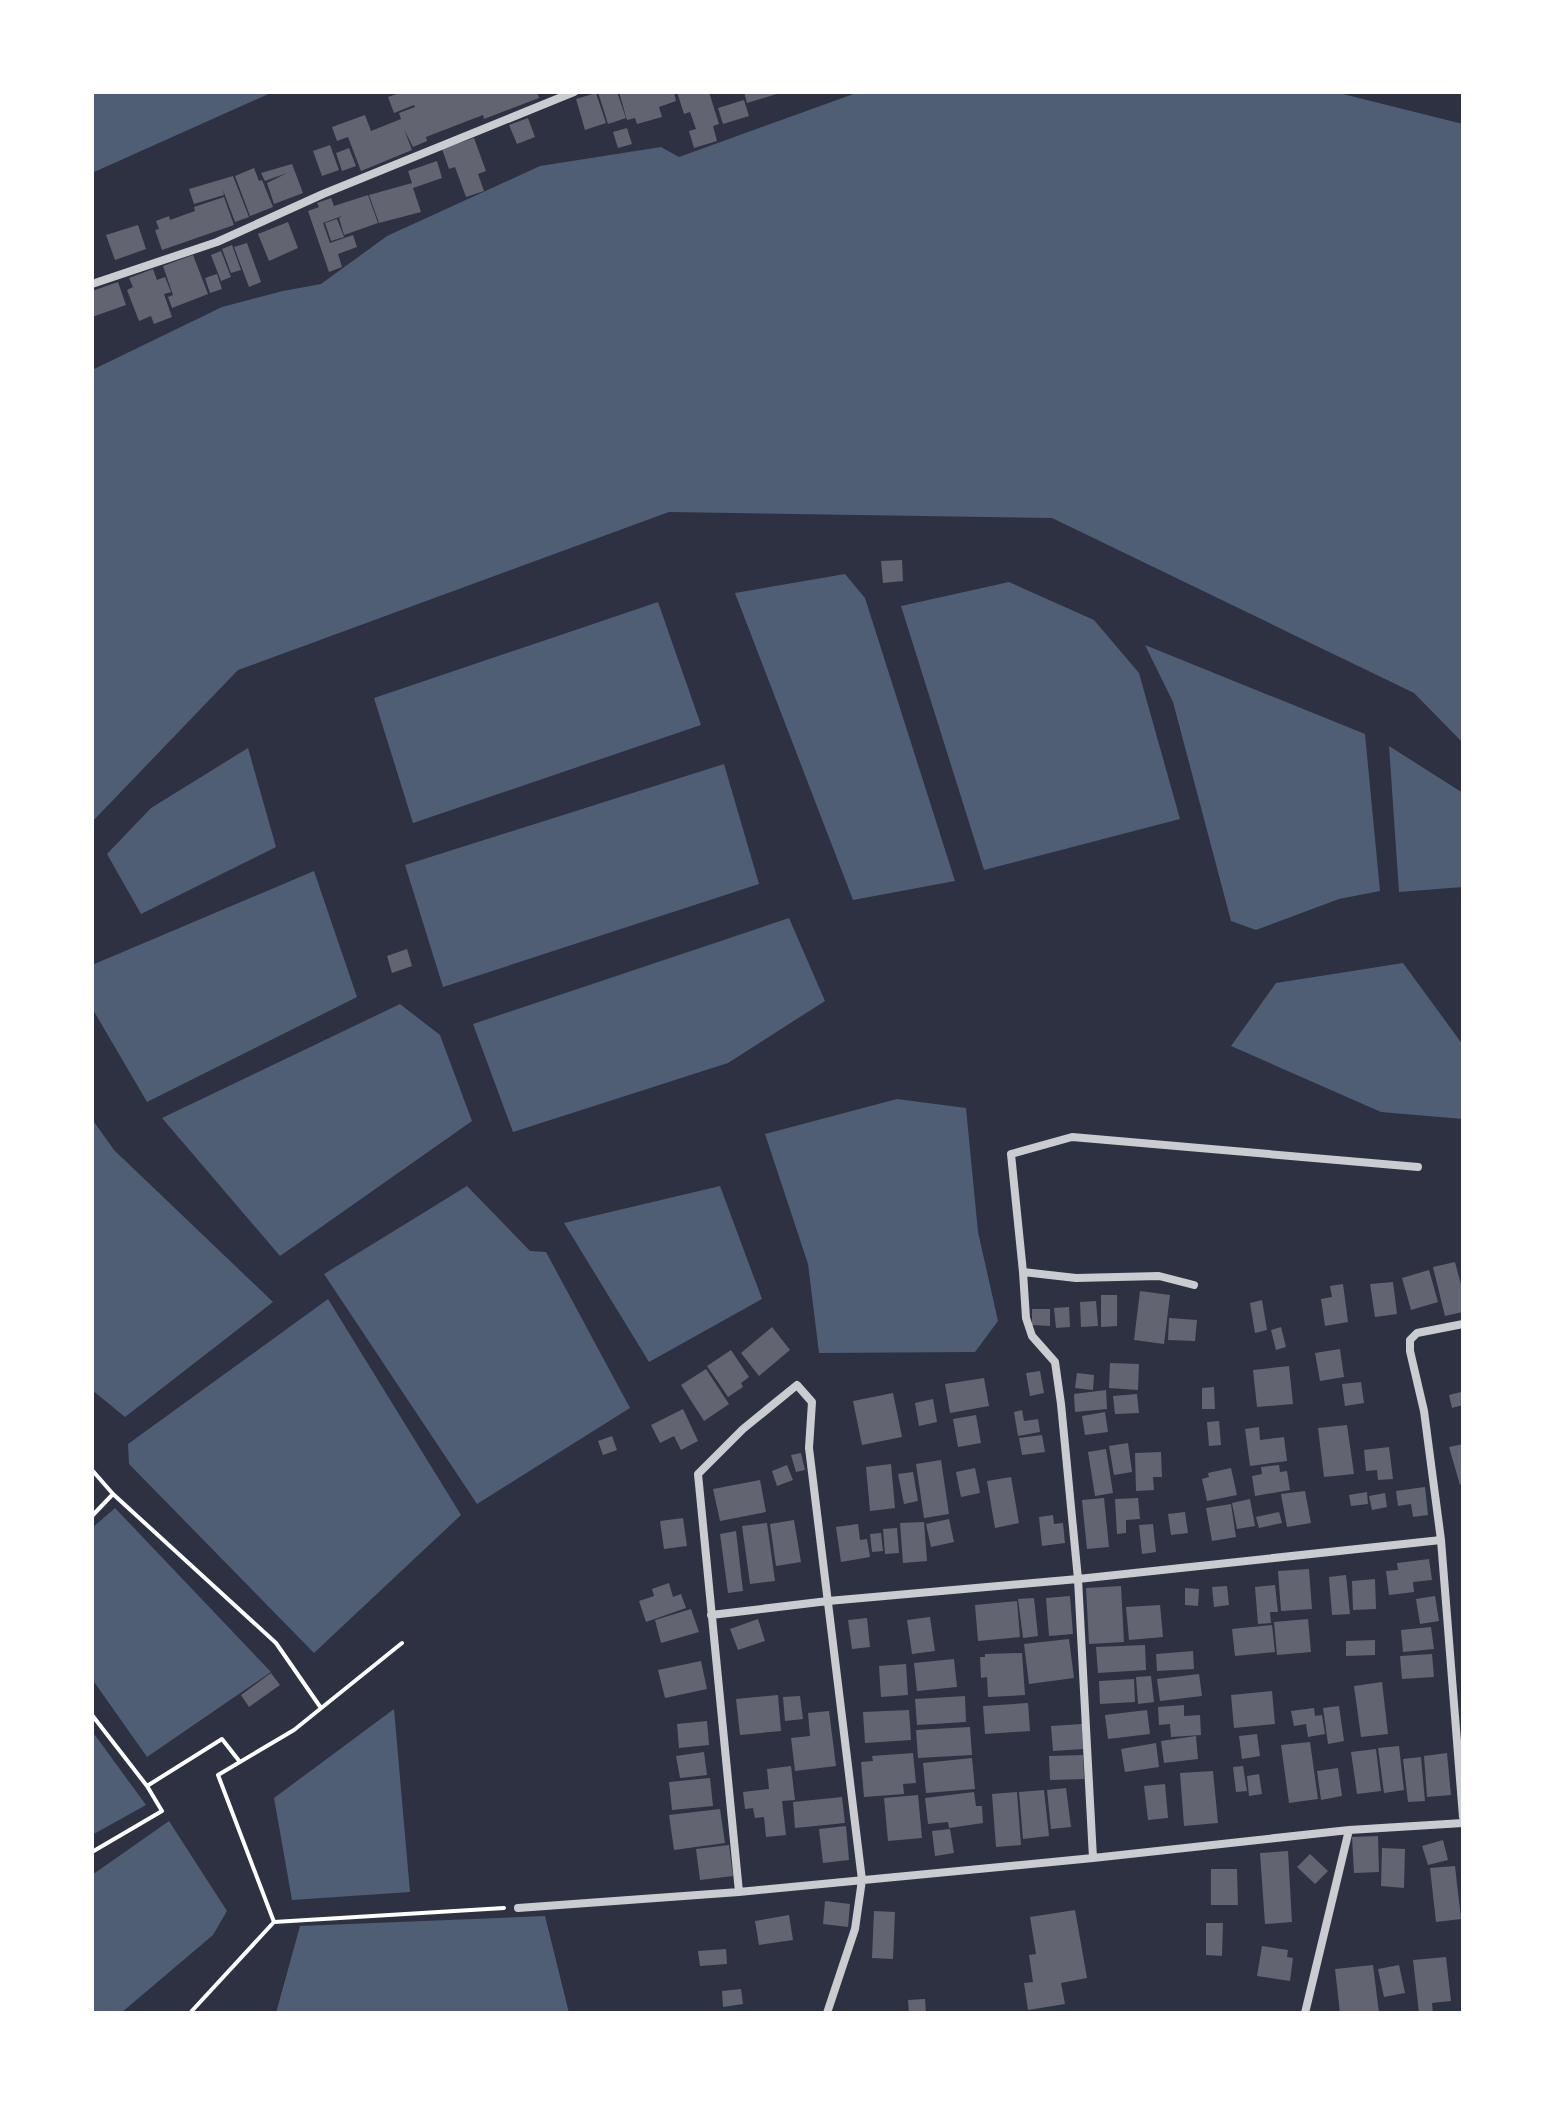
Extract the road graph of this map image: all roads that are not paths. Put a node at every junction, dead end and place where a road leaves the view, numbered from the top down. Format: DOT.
graph roads {
  1 [pos="574,92"];
  2 [pos="92,284"];
  3 [pos="1418,1167"];
  4 [pos="1023,1272"];
  5 [pos="1194,1285"];
  6 [pos="1463,1324"];
  7 [pos="1441,1540"];
  8 [pos="1078,1579"];
  9 [pos="828,1601"];
  10 [pos="711,1615"];
  11 [pos="1463,1820"];
  12 [pos="1349,1830"];
  13 [pos="1093,1858"];
  14 [pos="862,1880"];
  15 [pos="739,1892"];
  16 [pos="518,1908"];
  17 [pos="827,2013"];
  18 [pos="1305,2013"];
  1 -- 2 [label="street"];
  3 -- 4 [label="street"];
  4 -- 5 [label="street"];
  4 -- 8 [label="street"];
  6 -- 7 [label="street"];
  7 -- 8 [label="street"];
  7 -- 11 [label="street"];
  8 -- 9 [label="street"];
  8 -- 13 [label="street"];
  9 -- 10 [label="street"];
  9 -- 10 [label="street"];
  9 -- 14 [label="street"];
  10 -- 15 [label="street"];
  11 -- 12 [label="street"];
  12 -- 13 [label="street"];
  12 -- 18 [label="street"];
  13 -- 14 [label="street"];
  14 -- 15 [label="street"];
  14 -- 17 [label="street"];
  15 -- 16 [label="street"];
}
